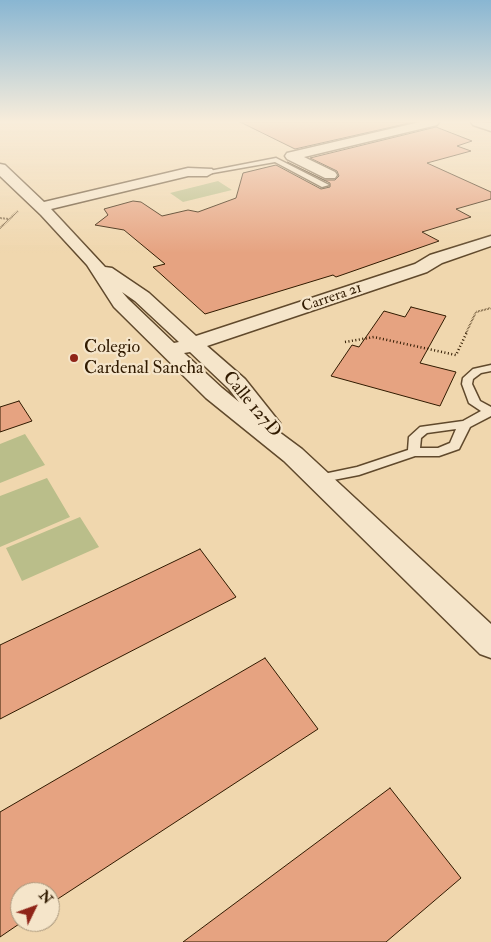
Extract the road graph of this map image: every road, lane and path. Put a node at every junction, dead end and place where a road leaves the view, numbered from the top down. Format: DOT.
graph roads {
  1 [pos="242,166"];
  2 [pos="291,166"];
  3 [pos="307,166"];
  4 [pos="0,168"];
  5 [pos="207,172"];
  6 [pos="327,180"];
  7 [pos="43,210"];
  8 [pos="0,218"];
  9 [pos="9,219"];
  10 [pos="491,241"];
  11 [pos="491,256"];
  12 [pos="491,308"];
  13 [pos="345,342"];
  14 [pos="187,352"];
  15 [pos="491,368"];
  16 [pos="490,412"];
  17 [pos="466,424"];
  18 [pos="414,452"];
  19 [pos="318,479"];
  20 [pos="491,644"];
  1 -- 5 [label="lane"];
  2 -- 6 [label="lane"];
  3 -- 6 [label="street"];
  4 -- 7 [label="street, Calle 127D"];
  5 -- 7 [label="street"];
  7 -- 14 [label="street, Calle 127D"];
  8 -- 9 [label="path"];
  10 -- 14 [label="street, Carrera 21"];
  11 -- 14 [label="street, Carrera 21"];
  12 -- 13 [label="path"];
  14 -- 19 [label="street, Calle 127D"];
  15 -- 16 [label="lane"];
  16 -- 17 [label="lane"];
  17 -- 18 [label="lane"];
  17 -- 18 [label="lane"];
  18 -- 19 [label="lane"];
  19 -- 20 [label="street, Calle 127D"];
}
